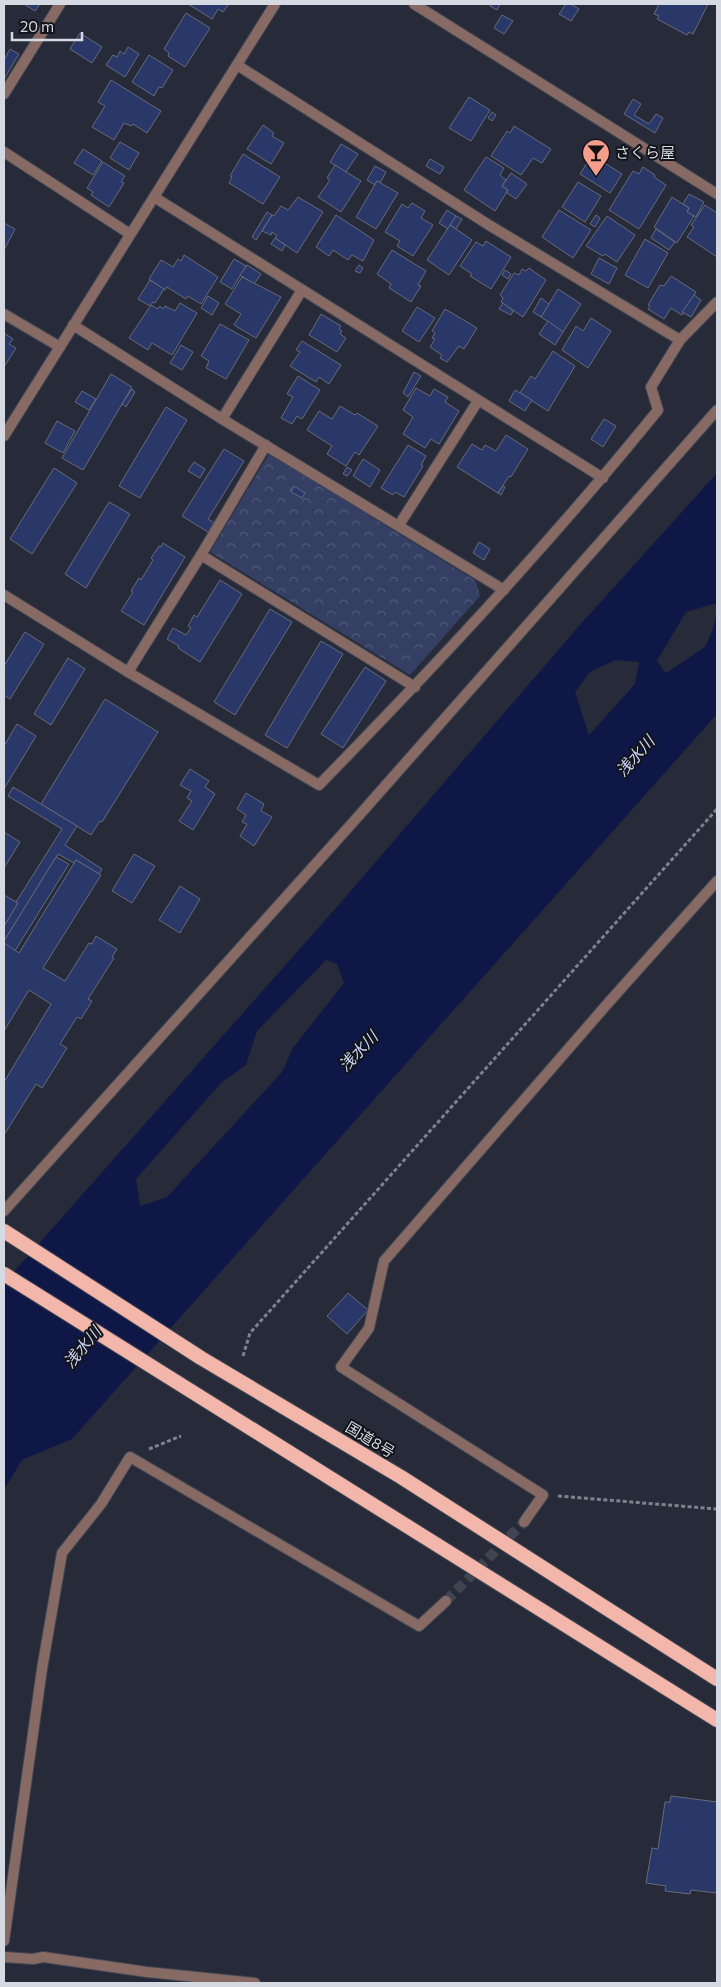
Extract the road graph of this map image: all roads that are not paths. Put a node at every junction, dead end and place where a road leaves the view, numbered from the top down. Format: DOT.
graph roads {
  1 [pos="60,4"];
  2 [pos="276,4"];
  3 [pos="414,4"];
  4 [pos="237,66"];
  5 [pos="4,94"];
  6 [pos="4,152"];
  7 [pos="717,194"];
  8 [pos="154,197"];
  9 [pos="130,234"];
  10 [pos="302,290"];
  11 [pos="717,302"];
  12 [pos="4,314"];
  13 [pos="73,325"];
  14 [pos="680,340"];
  15 [pos="60,347"];
  16 [pos="478,401"];
  17 [pos="717,410"];
  18 [pos="222,419"];
  19 [pos="4,436"];
  20 [pos="266,445"];
  21 [pos="602,478"];
  22 [pos="399,525"];
  23 [pos="201,556"];
  24 [pos="504,590"];
  25 [pos="4,595"];
  26 [pos="128,672"];
  27 [pos="415,687"];
  28 [pos="717,881"];
  29 [pos="4,1211"];
  30 [pos="4,1231"];
  31 [pos="4,1274"];
  32 [pos="524,1522"];
  33 [pos="446,1602"];
  34 [pos="717,1679"];
  35 [pos="717,1720"];
  36 [pos="4,1941"];
  37 [pos="4,1957"];
  38 [pos="256,1983"];
  1 -- 5 [label="street"];
  2 -- 4 [label="street"];
  3 -- 7 [label="street"];
  4 -- 8 [label="street"];
  4 -- 14 [label="street"];
  6 -- 9 [label="street"];
  8 -- 9 [label="street"];
  8 -- 10 [label="street"];
  9 -- 13 [label="street"];
  10 -- 16 [label="street"];
  10 -- 18 [label="street"];
  11 -- 14 [label="street"];
  12 -- 15 [label="street"];
  13 -- 15 [label="street"];
  13 -- 18 [label="street"];
  14 -- 21 [label="street"];
  15 -- 19 [label="street"];
  16 -- 21 [label="street"];
  16 -- 22 [label="street"];
  17 -- 29 [label="street"];
  18 -- 20 [label="street"];
  20 -- 22 [label="street"];
  20 -- 23 [label="street"];
  21 -- 24 [label="street"];
  22 -- 24 [label="street"];
  23 -- 26 [label="street"];
  23 -- 27 [label="street"];
  24 -- 27 [label="street"];
  25 -- 26 [label="street"];
  26 -- 27 [label="street"];
  28 -- 32 [label="street"];
  30 -- 34 [label="highway, 国道8号"];
  31 -- 35 [label="highway"];
  33 -- 36 [label="street"];
  37 -- 38 [label="street"];
}
